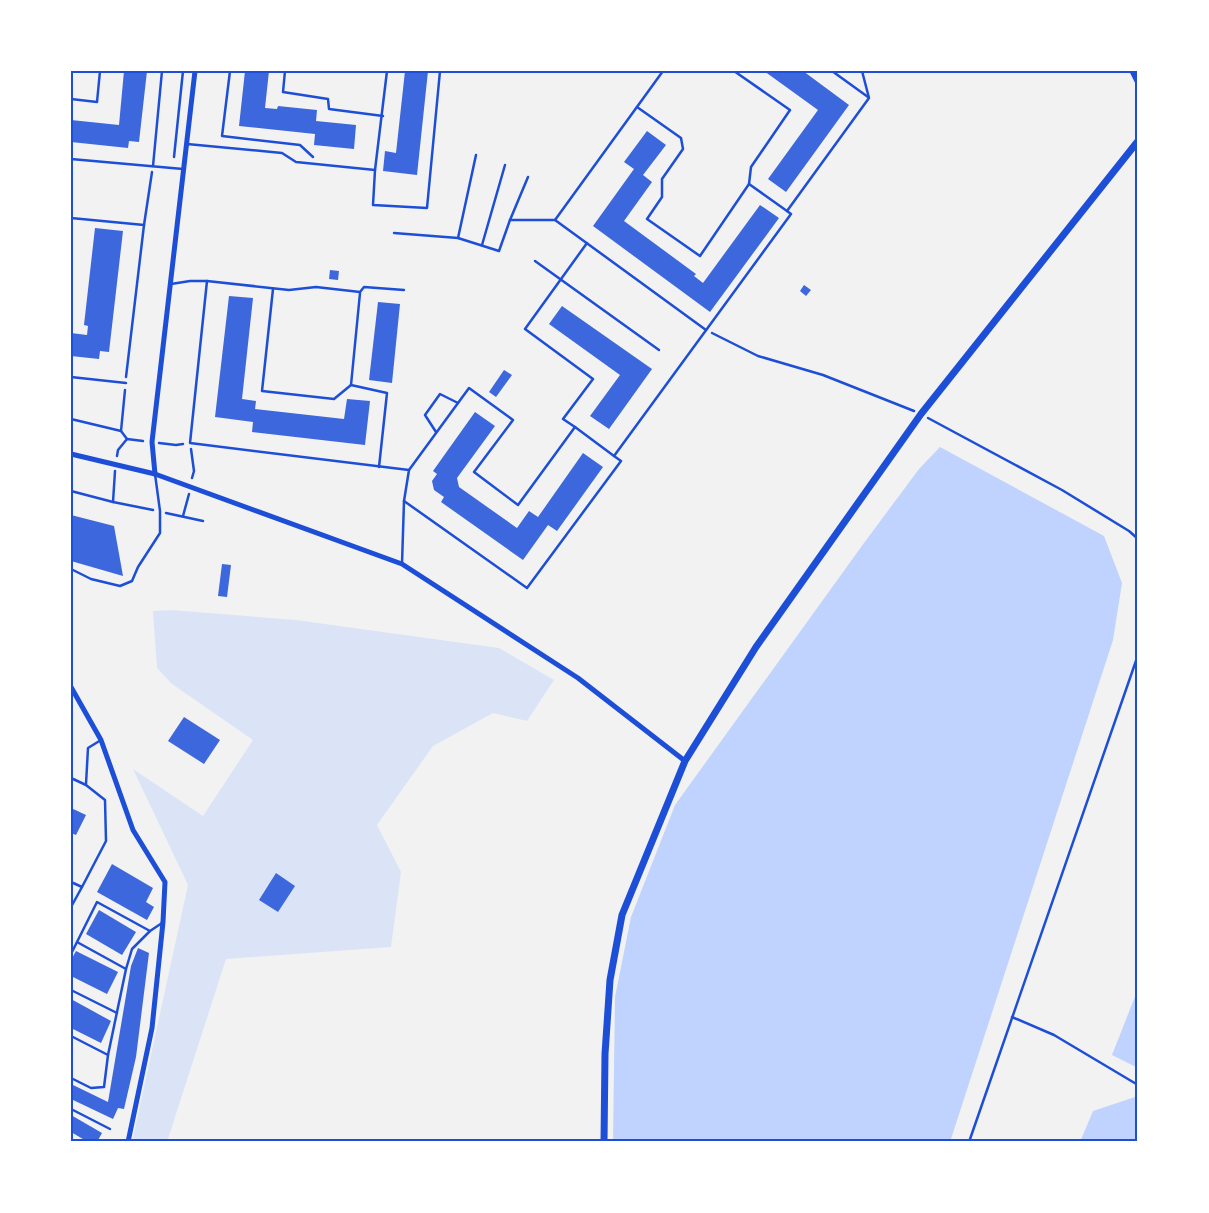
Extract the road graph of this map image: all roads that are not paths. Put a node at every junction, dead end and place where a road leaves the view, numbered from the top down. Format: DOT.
graph roads {
  1 [pos="100,71"];
  2 [pos="162,71"];
  3 [pos="183,71"];
  4 [pos="194,71"];
  5 [pos="285,71"];
  6 [pos="387,71"];
  7 [pos="440,71"];
  8 [pos="663,71"];
  9 [pos="734,71"];
  10 [pos="832,71"];
  11 [pos="862,71"];
  12 [pos="1132,71"];
  13 [pos="1138,81"];
  14 [pos="869,98"];
  15 [pos="71,99"];
  16 [pos="638,107"];
  17 [pos="383,116"];
  18 [pos="1138,141"];
  19 [pos="187,144"];
  20 [pos="476,155"];
  21 [pos="174,157"];
  22 [pos="71,159"];
  23 [pos="504,164"];
  24 [pos="153,166"];
  25 [pos="184,169"];
  26 [pos="375,170"];
  27 [pos="528,177"];
  28 [pos="749,184"];
  29 [pos="71,195"];
  30 [pos="71,206"];
  31 [pos="787,211"];
  32 [pos="510,220"];
  33 [pos="555,220"];
  34 [pos="394,233"];
  35 [pos="458,238"];
  36 [pos="587,243"];
  37 [pos="481,246"];
  38 [pos="534,261"];
  39 [pos="560,280"];
  40 [pos="207,282"];
  41 [pos="171,284"];
  42 [pos="273,289"];
  43 [pos="404,290"];
  44 [pos="360,292"];
  45 [pos="706,330"];
  46 [pos="660,350"];
  47 [pos="71,377"];
  48 [pos="126,383"];
  49 [pos="351,385"];
  50 [pos="458,403"];
  51 [pos="575,427"];
  52 [pos="436,432"];
  53 [pos="71,454"];
  54 [pos="614,456"];
  55 [pos="379,467"];
  56 [pos="409,470"];
  57 [pos="155,474"];
  58 [pos="404,501"];
  59 [pos="402,564"];
  60 [pos="71,569"];
  61 [pos="71,687"];
  62 [pos="101,740"];
  63 [pos="685,761"];
  64 [pos="71,778"];
  65 [pos="86,784"];
  66 [pos="71,882"];
  67 [pos="82,887"];
  68 [pos="71,907"];
  69 [pos="163,922"];
  70 [pos="150,931"];
  71 [pos="77,942"];
  72 [pos="71,954"];
  73 [pos="126,969"];
  74 [pos="71,990"];
  75 [pos="117,1012"];
  76 [pos="71,1036"];
  77 [pos="108,1055"];
  78 [pos="71,1078"];
  79 [pos="71,1109"];
  80 [pos="110,1129"];
  81 [pos="128,1142"];
  82 [pos="604,1142"];
  1 -- 15 [label="lane"];
  2 -- 24 [label="lane"];
  3 -- 21 [label="lane"];
  4 -- 19 [label="street"];
  5 -- 17 [label="lane"];
  6 -- 17 [label="lane"];
  7 -- 26 [label="lane"];
  8 -- 16 [label="lane"];
  9 -- 28 [label="lane"];
  10 -- 14 [label="lane"];
  11 -- 14 [label="lane"];
  12 -- 13 [label="street"];
  14 -- 31 [label="lane"];
  16 -- 28 [label="lane"];
  16 -- 33 [label="lane"];
  17 -- 26 [label="lane"];
  18 -- 63 [label="street"];
  19 -- 25 [label="street"];
  19 -- 26 [label="lane"];
  20 -- 35 [label="lane"];
  22 -- 24 [label="lane"];
  23 -- 37 [label="lane"];
  24 -- 25 [label="lane"];
  25 -- 41 [label="street"];
  27 -- 32 [label="lane"];
  28 -- 31 [label="lane"];
  29 -- 30 [label="lane"];
  31 -- 45 [label="lane"];
  32 -- 33 [label="lane"];
  32 -- 37 [label="lane"];
  33 -- 36 [label="lane"];
  34 -- 35 [label="lane"];
  35 -- 37 [label="lane"];
  36 -- 39 [label="lane"];
  36 -- 45 [label="lane"];
  38 -- 39 [label="lane"];
  39 -- 46 [label="lane"];
  39 -- 51 [label="lane"];
  40 -- 41 [label="lane"];
  40 -- 42 [label="lane"];
  40 -- 55 [label="lane"];
  41 -- 57 [label="street"];
  42 -- 44 [label="lane"];
  42 -- 49 [label="lane"];
  43 -- 44 [label="lane"];
  44 -- 49 [label="lane"];
  45 -- 54 [label="lane"];
  47 -- 48 [label="lane"];
  49 -- 55 [label="lane"];
  50 -- 51 [label="lane"];
  50 -- 52 [label="lane"];
  50 -- 52 [label="lane"];
  51 -- 54 [label="lane"];
  52 -- 56 [label="lane"];
  53 -- 57 [label="street"];
  54 -- 58 [label="lane"];
  55 -- 56 [label="lane"];
  56 -- 58 [label="lane"];
  57 -- 59 [label="street"];
  57 -- 60 [label="lane"];
  58 -- 59 [label="lane"];
  59 -- 63 [label="street"];
  61 -- 62 [label="street"];
  62 -- 65 [label="lane"];
  62 -- 69 [label="street"];
  63 -- 82 [label="street"];
  64 -- 65 [label="lane"];
  65 -- 67 [label="lane"];
  66 -- 67 [label="lane"];
  67 -- 68 [label="lane"];
  69 -- 70 [label="lane"];
  69 -- 81 [label="street"];
  70 -- 71 [label="lane"];
  70 -- 73 [label="lane"];
  71 -- 72 [label="lane"];
  71 -- 73 [label="lane"];
  73 -- 75 [label="lane"];
  74 -- 75 [label="lane"];
  75 -- 77 [label="lane"];
  76 -- 77 [label="lane"];
  77 -- 78 [label="lane"];
  79 -- 80 [label="lane"];
}
